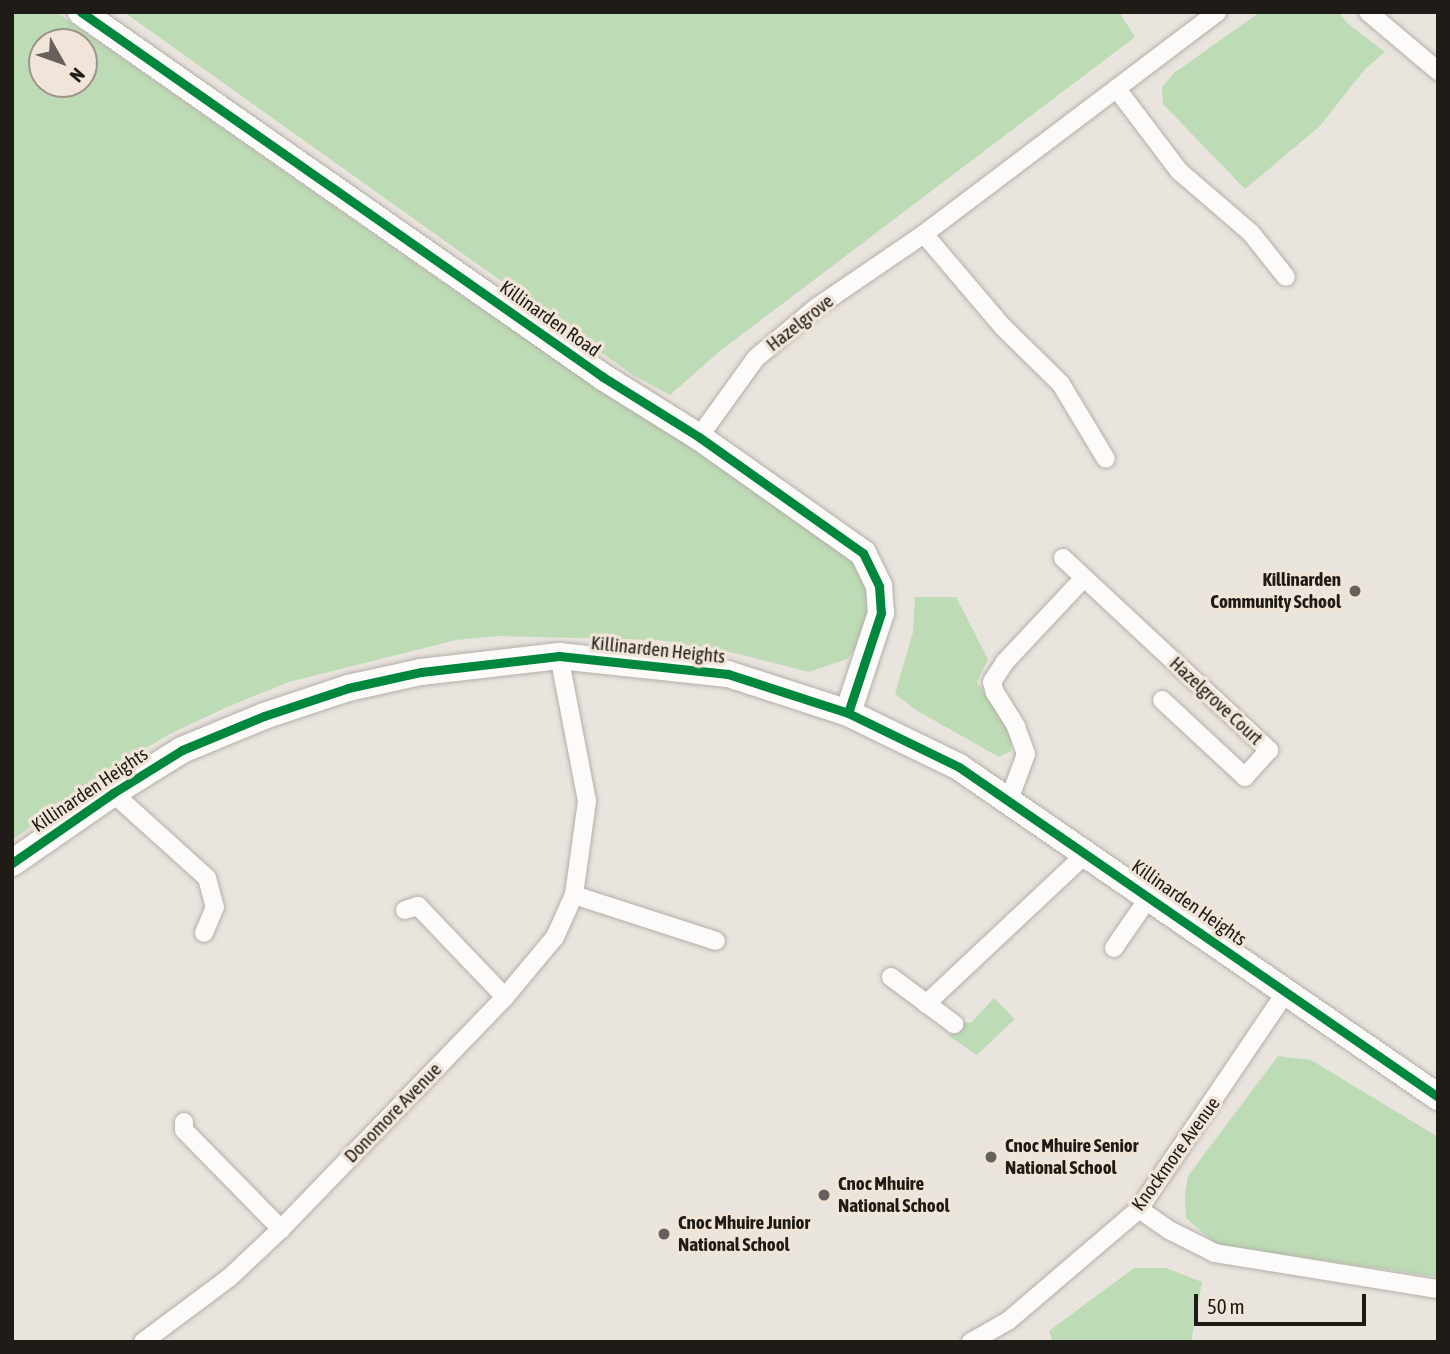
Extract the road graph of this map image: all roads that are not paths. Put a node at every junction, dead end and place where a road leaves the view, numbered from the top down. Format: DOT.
graph roads {
  1 [pos="81,12"];
  2 [pos="1218,12"];
  3 [pos="1368,12"];
  4 [pos="1438,71"];
  5 [pos="1117,89"];
  6 [pos="924,234"];
  7 [pos="1286,276"];
  8 [pos="699,436"];
  9 [pos="1106,459"];
  10 [pos="1063,558"];
  11 [pos="1084,578"];
  12 [pos="559,656"];
  13 [pos="1162,700"];
  14 [pos="848,713"];
  15 [pos="113,793"];
  16 [pos="1009,800"];
  17 [pos="1087,853"];
  18 [pos="12,863"];
  19 [pos="574,895"];
  20 [pos="1149,897"];
  21 [pos="405,910"];
  22 [pos="204,933"];
  23 [pos="716,941"];
  24 [pos="1114,948"];
  25 [pos="891,978"];
  26 [pos="1286,992"];
  27 [pos="505,997"];
  28 [pos="926,1003"];
  29 [pos="954,1024"];
  30 [pos="1438,1097"];
  31 [pos="184,1122"];
  32 [pos="1139,1209"];
  33 [pos="281,1229"];
  34 [pos="1438,1289"];
  35 [pos="143,1342"];
  36 [pos="971,1342"];
  1 -- 8 [label="street, Killinarden Road"];
  2 -- 5 [label="street, Hazelgrove"];
  3 -- 4 [label="street"];
  5 -- 6 [label="street, Hazelgrove"];
  5 -- 7 [label="street"];
  6 -- 8 [label="street, Hazelgrove"];
  6 -- 9 [label="street"];
  8 -- 14 [label="street, Killinarden Road"];
  10 -- 11 [label="street, Hazelgrove Court"];
  11 -- 13 [label="street, Hazelgrove Court"];
  11 -- 16 [label="street"];
  12 -- 14 [label="street, Killinarden Heights"];
  12 -- 15 [label="street, Killinarden Heights"];
  12 -- 19 [label="street, Donomore Avenue"];
  14 -- 16 [label="street, Killinarden Heights"];
  15 -- 18 [label="street, Killinarden Heights"];
  15 -- 22 [label="street, Killinarden Heights"];
  16 -- 17 [label="street, Killinarden Heights"];
  17 -- 20 [label="street, Killinarden Heights"];
  17 -- 28 [label="street"];
  19 -- 23 [label="street"];
  19 -- 27 [label="street, Donomore Avenue"];
  20 -- 24 [label="street"];
  20 -- 26 [label="street, Killinarden Heights"];
  21 -- 27 [label="street"];
  25 -- 28 [label="street"];
  26 -- 30 [label="street, Killinarden Heights"];
  26 -- 32 [label="street, Knockmore Avenue"];
  27 -- 33 [label="street, Donomore Avenue"];
  28 -- 29 [label="street"];
  31 -- 33 [label="street"];
  32 -- 34 [label="street"];
  32 -- 36 [label="street, Knockmore Avenue"];
  33 -- 35 [label="street, Donomore Avenue"];
}
